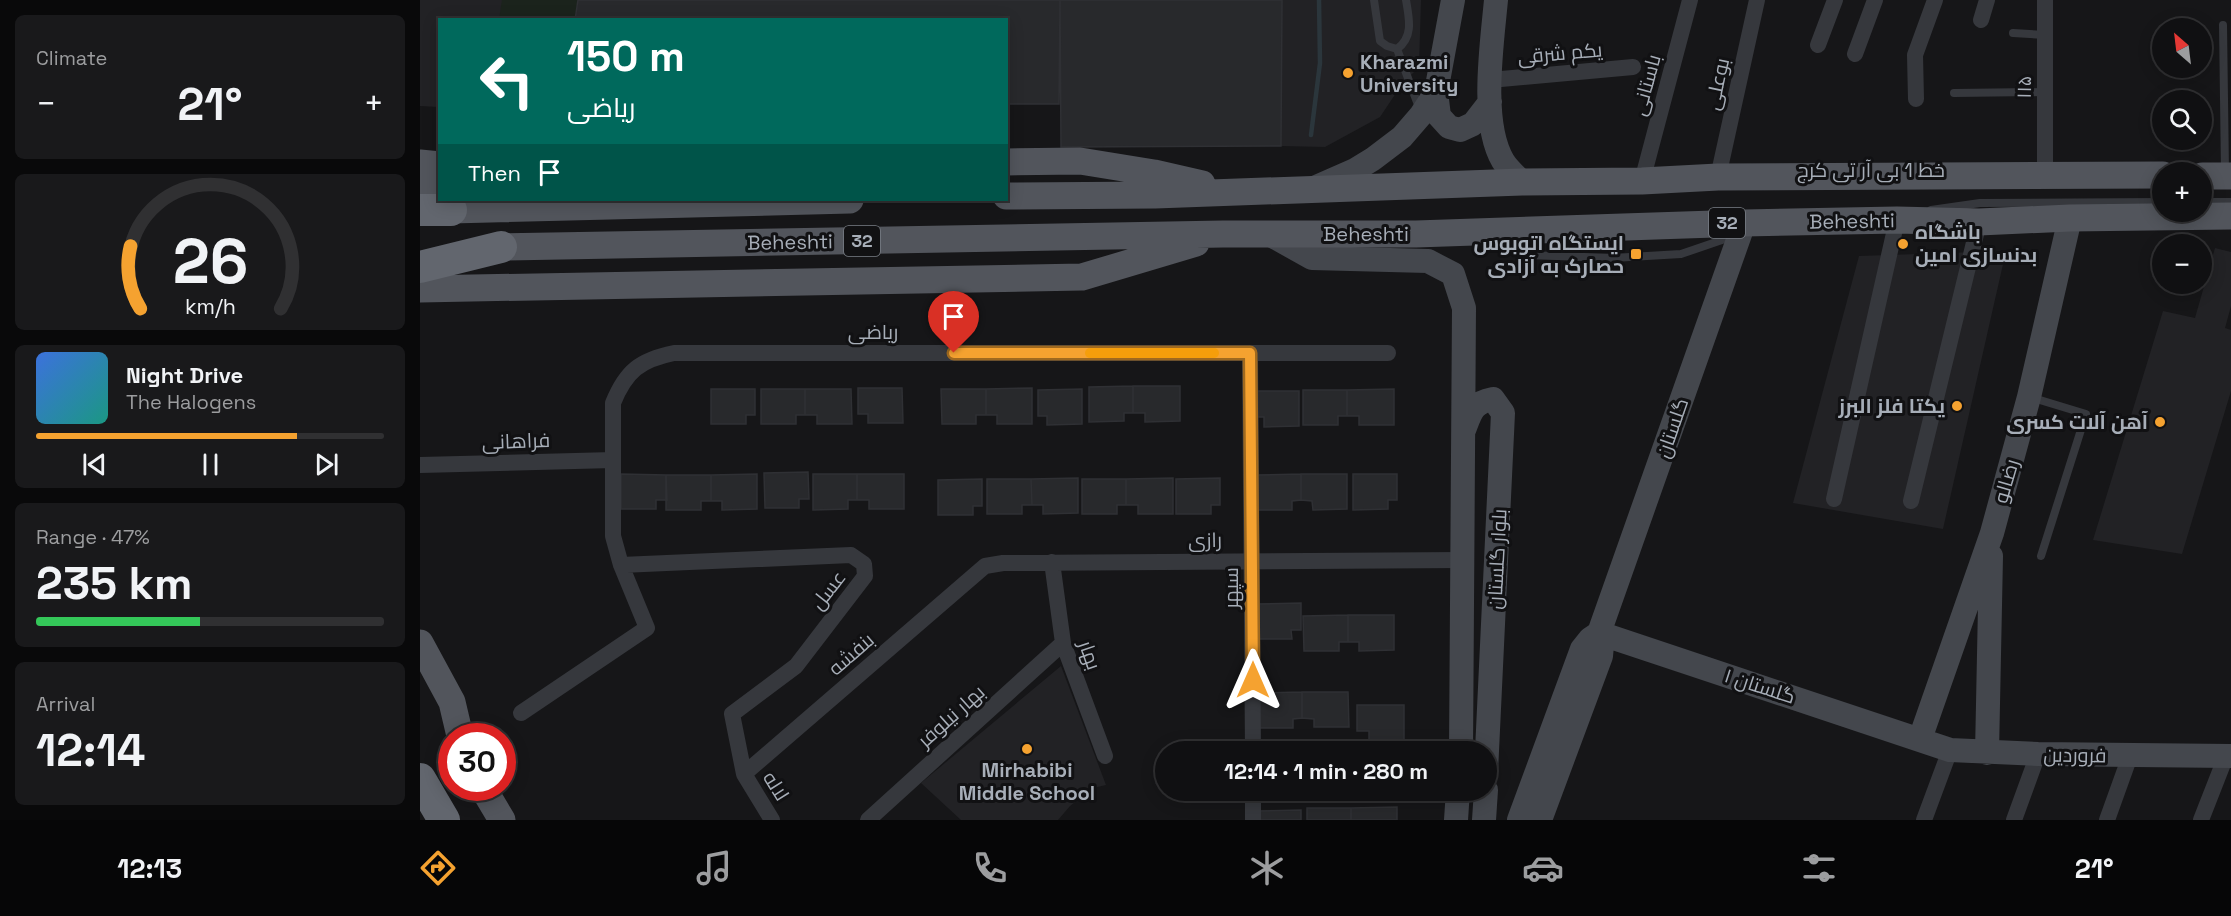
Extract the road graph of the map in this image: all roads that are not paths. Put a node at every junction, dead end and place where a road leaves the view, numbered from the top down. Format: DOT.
graph roads {
  1 [pos="1374,0"];
  2 [pos="1406,0"];
  3 [pos="1453,0"];
  4 [pos="1496,0"];
  5 [pos="1690,0"];
  6 [pos="1757,0"];
  7 [pos="1835,0"];
  8 [pos="1875,0"];
  9 [pos="1935,0"];
  10 [pos="1987,0"];
  11 [pos="2046,0"];
  12 [pos="1981,20"];
  13 [pos="2223,25"];
  14 [pos="2013,33"];
  15 [pos="2046,35"];
  16 [pos="1818,45"];
  17 [pos="1397,49"];
  18 [pos="1855,54"];
  19 [pos="1633,67"];
  20 [pos="1490,91"];
  21 [pos="1436,92"];
  22 [pos="2045,92"];
  23 [pos="1954,93"];
  24 [pos="1916,99"];
  25 [pos="1422,115"];
  26 [pos="1008,162"];
  27 [pos="420,163"];
  28 [pos="438,165"];
  29 [pos="2045,175"];
  30 [pos="2152,175"];
  31 [pos="2214,180"];
  32 [pos="1642,181"];
  33 [pos="1522,182"];
  34 [pos="1579,182"];
  35 [pos="1712,182"];
  36 [pos="1838,186"];
  37 [pos="1897,186"];
  38 [pos="420,189"];
  39 [pos="1309,190"];
  40 [pos="1236,192"];
  41 [pos="1008,196"];
  42 [pos="438,197"];
  43 [pos="442,201"];
  44 [pos="463,201"];
  45 [pos="525,201"];
  46 [pos="810,201"];
  47 [pos="2152,202"];
  48 [pos="2212,202"];
  49 [pos="2231,202"];
  50 [pos="570,207"];
  51 [pos="420,210"];
  52 [pos="2231,216"];
  53 [pos="2070,218"];
  54 [pos="1884,220"];
  55 [pos="1979,222"];
  56 [pos="1744,223"];
  57 [pos="1223,234"];
  58 [pos="1269,234"];
  59 [pos="420,247"];
  60 [pos="501,247"];
  61 [pos="420,267"];
  62 [pos="420,289"];
  63 [pos="1250,353"];
  64 [pos="1388,353"];
  65 [pos="2030,397"];
  66 [pos="1462,433"];
  67 [pos="613,460"];
  68 [pos="420,465"];
  69 [pos="1834,499"];
  70 [pos="1911,501"];
  71 [pos="1992,533"];
  72 [pos="2042,556"];
  73 [pos="1252,560"];
  74 [pos="1462,560"];
  75 [pos="1052,562"];
  76 [pos="621,565"];
  77 [pos="985,566"];
  78 [pos="1599,633"];
  79 [pos="420,643"];
  80 [pos="1063,643"];
  81 [pos="420,681"];
  82 [pos="521,712"];
  83 [pos="445,723"];
  84 [pos="457,723"];
  85 [pos="1920,739"];
  86 [pos="1253,741"];
  87 [pos="1461,741"];
  88 [pos="1487,741"];
  89 [pos="1950,750"];
  90 [pos="1987,753"];
  91 [pos="2038,754"];
  92 [pos="1105,756"];
  93 [pos="2130,756"];
  94 [pos="2229,756"];
  95 [pos="744,774"];
  96 [pos="420,779"];
  97 [pos="491,801"];
  98 [pos="1253,801"];
  99 [pos="1457,801"];
  100 [pos="1485,801"];
  101 [pos="444,820"];
  102 [pos="502,820"];
  103 [pos="772,820"];
  104 [pos="868,820"];
  105 [pos="1253,820"];
  106 [pos="1456,820"];
  107 [pos="1484,820"];
  108 [pos="1519,820"];
  109 [pos="1540,820"];
  110 [pos="1924,820"];
  111 [pos="2014,820"];
  112 [pos="2107,820"];
  113 [pos="2201,820"];
  1 -- 17 [label="lane"];
  2 -- 17 [label="lane"];
  3 -- 21 [label="street"];
  4 -- 20 [label="street"];
  5 -- 32 [label="street, باستانی"];
  6 -- 35 [label="street, بوعلی"];
  7 -- 16 [label="street"];
  8 -- 18 [label="street"];
  9 -- 24 [label="street"];
  10 -- 12 [label="street"];
  11 -- 15 [label="street, ۱۱۵"];
  13 -- 31 [label="lane"];
  14 -- 15 [label="lane"];
  15 -- 22 [label="street, ۱۱۵"];
  17 -- 25 [label="lane"];
  19 -- 20 [label="street, یکم شرقی"];
  20 -- 21 [label="street"];
  20 -- 33 [label="street"];
  21 -- 25 [label="street"];
  22 -- 23 [label="lane"];
  22 -- 29 [label="street, ۱۱۵"];
  25 -- 39 [label="street"];
  26 -- 40 [label="main road"];
  27 -- 28 [label="main road"];
  29 -- 30 [label="main road"];
  29 -- 35 [label="main road"];
  32 -- 34 [label="main road"];
  32 -- 35 [label="main road"];
  33 -- 34 [label="main road"];
  33 -- 39 [label="main road"];
  34 -- 35 [label="lane"];
  36 -- 37 [label="lane, خط 1 بی آر تی کرج"];
  38 -- 42 [label="main road, Beheshti"];
  39 -- 40 [label="main road"];
  40 -- 41 [label="main road"];
  43 -- 51 [label="highway, 32"];
  44 -- 50 [label="main road, Beheshti / 32"];
  45 -- 50 [label="main road"];
  46 -- 50 [label="main road, Beheshti / 32"];
  47 -- 54 [label="lane, خط 1 بی آر تی کرج"];
  48 -- 49 [label="lane"];
  52 -- 53 [label="main road, Beheshti / 32"];
  53 -- 55 [label="main road, Beheshti / 32"];
  53 -- 65 [label="street, رضالو"];
  54 -- 55 [label="main road, Beheshti / 32"];
  54 -- 56 [label="main road, Beheshti / 32"];
  54 -- 69 [label="street"];
  55 -- 70 [label="street"];
  56 -- 58 [label="main road, Beheshti / 32"];
  56 -- 78 [label="street, گلستان"];
  57 -- 58 [label="main road, Beheshti / 32"];
  57 -- 60 [label="main road, Beheshti / 32"];
  57 -- 62 [label="main road"];
  58 -- 66 [label="street, بلوار گلستان"];
  59 -- 60 [label="highway, 32"];
  60 -- 61 [label="highway"];
  63 -- 64 [label="street, ریاضی"];
  63 -- 67 [label="street, ریاضی"];
  63 -- 73 [label="street, سپهر"];
  65 -- 71 [label="street, رضالو"];
  65 -- 72 [label="lane"];
  66 -- 74 [label="street, بلوار گلستان"];
  66 -- 88 [label="street, بلوار گلستان"];
  67 -- 68 [label="street, فراهانی"];
  67 -- 76 [label="street, ریاضی"];
  71 -- 85 [label="street, رضالو"];
  71 -- 90 [label="street"];
  73 -- 74 [label="street, رازی"];
  73 -- 75 [label="street, رازی"];
  73 -- 86 [label="street, سپهر"];
  74 -- 87 [label="street, بلوار گلستان"];
  75 -- 77 [label="street, رازی"];
  75 -- 80 [label="street, بهار"];
  76 -- 82 [label="street, ریاضی"];
  76 -- 95 [label="street, عسل"];
  77 -- 95 [label="street, بنفشه"];
  78 -- 85 [label="street, گلستان ۱"];
  78 -- 108 [label="street, گلستان"];
  78 -- 109 [label="street, گلستان"];
  79 -- 84 [label="main road"];
  80 -- 92 [label="street, بهار"];
  80 -- 104 [label="street, بهار نیلوفر"];
  81 -- 83 [label="main road"];
  85 -- 89 [label="street, فروردین"];
  89 -- 90 [label="street, فروردین"];
  89 -- 110 [label="street"];
  90 -- 91 [label="street, فروردین"];
  91 -- 93 [label="street, فروردین"];
  91 -- 111 [label="street"];
  93 -- 94 [label="street, فروردین"];
  93 -- 112 [label="street"];
  94 -- 113 [label="street"];
  95 -- 103 [label="street, لاله"];
  96 -- 101 [label="highway"];
  97 -- 102 [label="main road"];
  98 -- 105 [label="street"];
  99 -- 106 [label="street"];
  100 -- 107 [label="street"];
}
